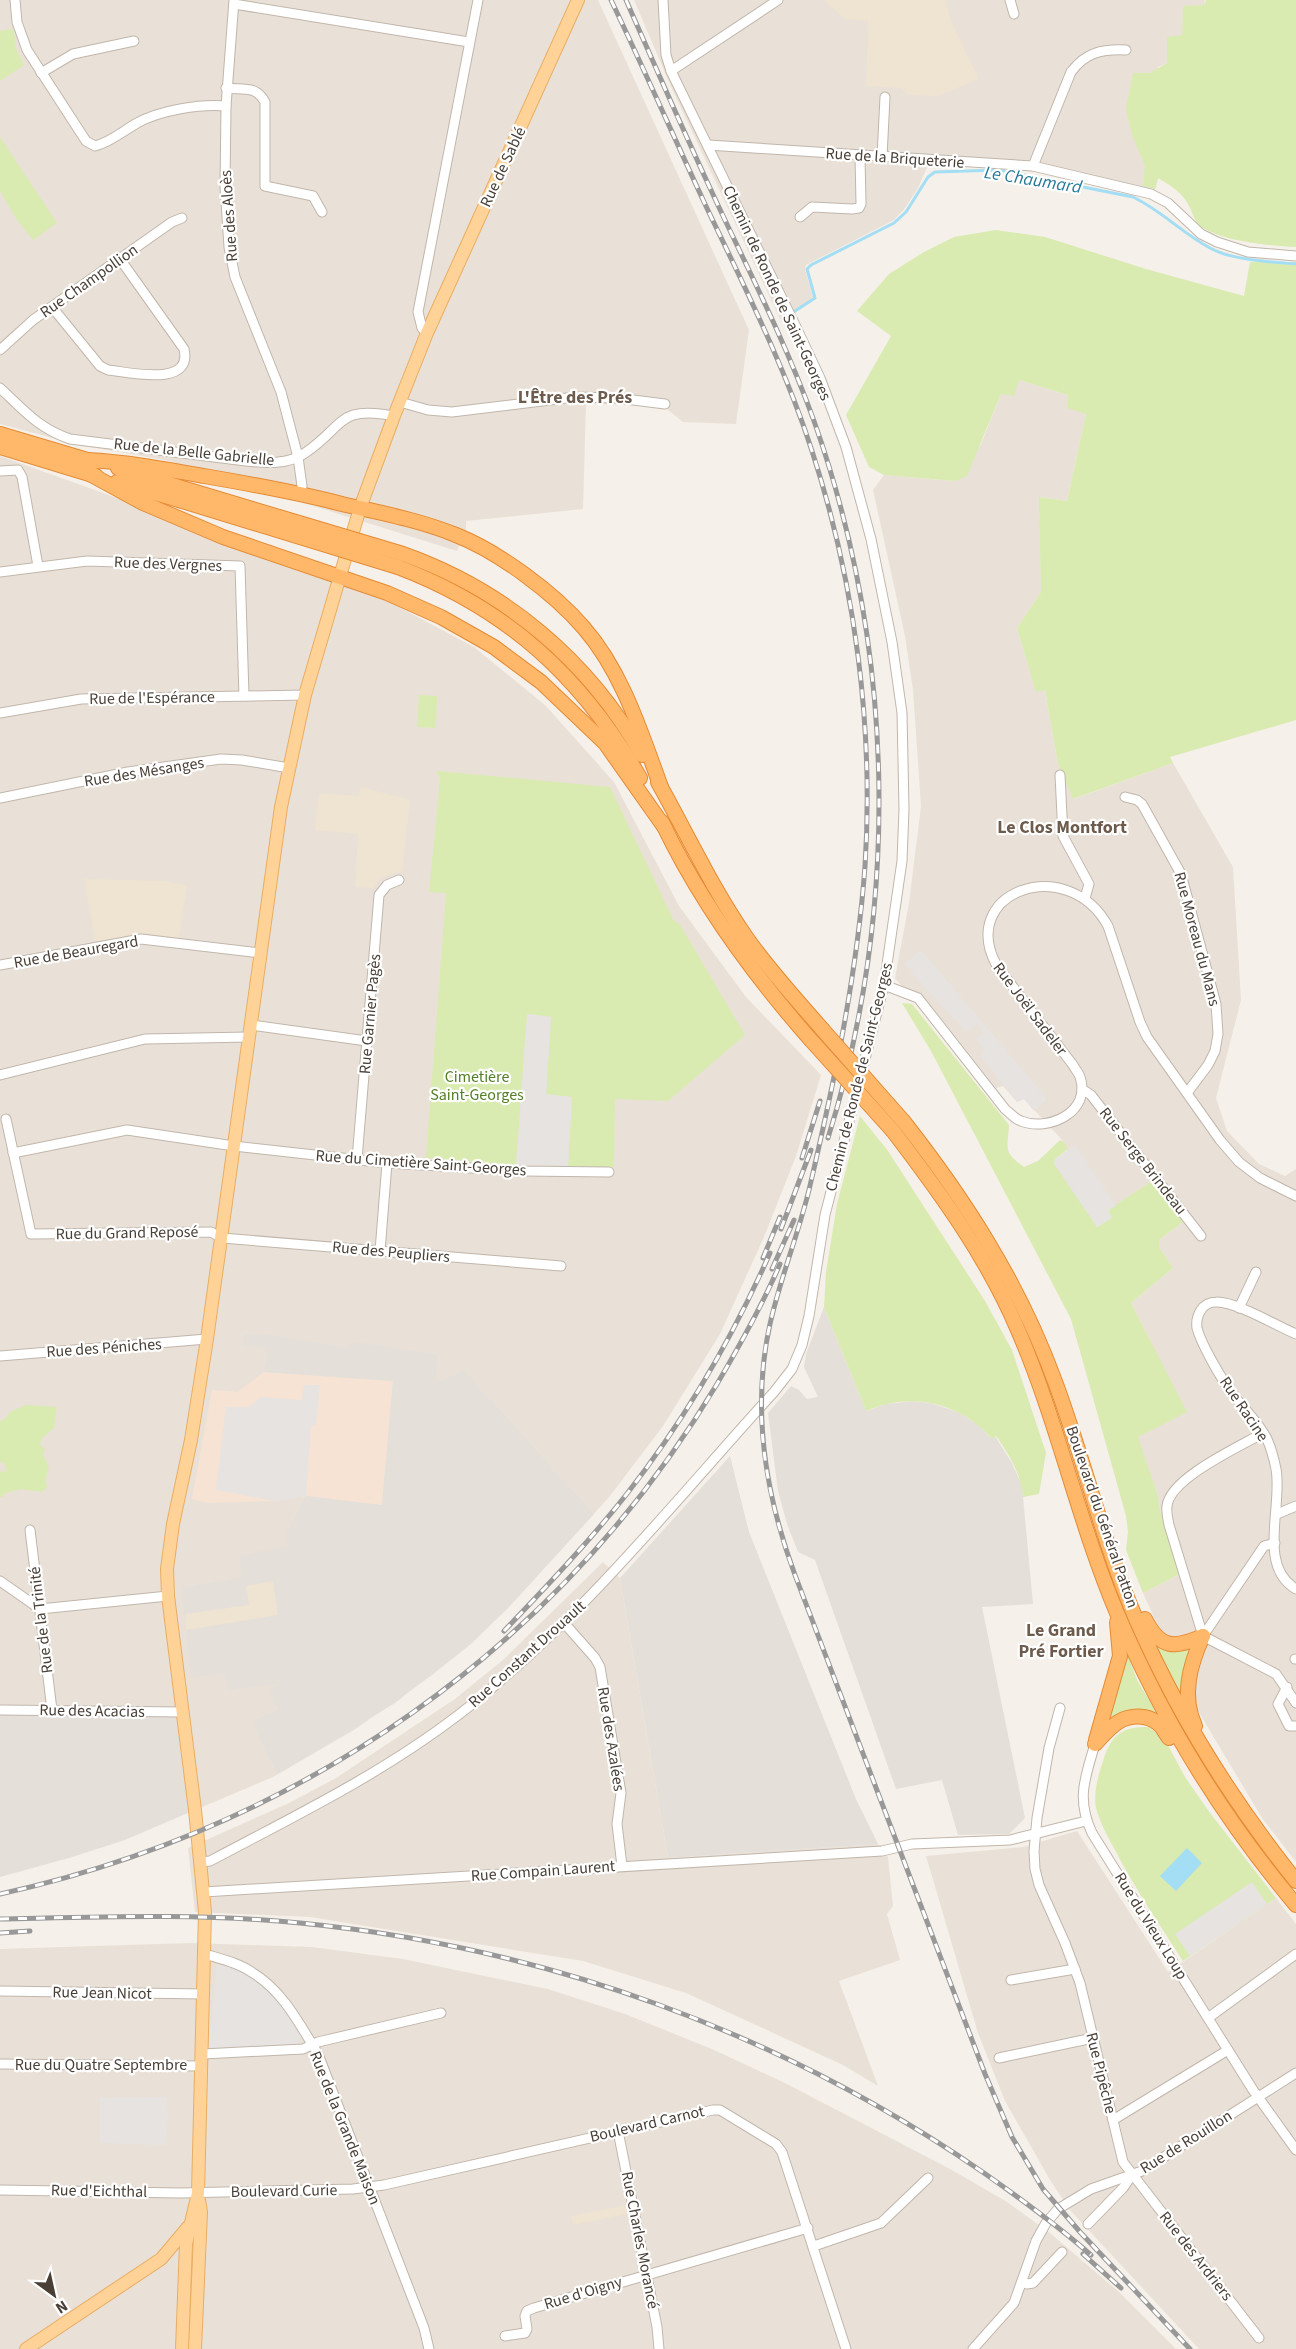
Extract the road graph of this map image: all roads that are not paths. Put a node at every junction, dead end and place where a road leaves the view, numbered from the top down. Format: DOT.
graph roads {
  1 [pos="15,0"];
  2 [pos="478,0"];
  3 [pos="578,0"];
  4 [pos="663,0"];
  5 [pos="778,0"];
  6 [pos="1010,0"];
  7 [pos="234,2"];
  8 [pos="1014,14"];
  9 [pos="134,41"];
  10 [pos="469,42"];
  11 [pos="1126,50"];
  12 [pos="671,71"];
  13 [pos="41,73"];
  14 [pos="226,88"];
  15 [pos="885,97"];
  16 [pos="226,106"];
  17 [pos="708,145"];
  18 [pos="860,156"];
  19 [pos="882,157"];
  20 [pos="1033,166"];
  21 [pos="322,212"];
  22 [pos="800,217"];
  23 [pos="182,218"];
  24 [pos="1296,256"];
  25 [pos="120,259"];
  26 [pos="52,307"];
  27 [pos="427,333"];
  28 [pos="0,350"];
  29 [pos="0,388"];
  30 [pos="400,402"];
  31 [pos="665,404"];
  32 [pos="394,416"];
  33 [pos="0,434"];
  34 [pos="0,447"];
  35 [pos="298,457"];
  36 [pos="87,460"];
  37 [pos="0,471"];
  38 [pos="90,474"];
  39 [pos="301,493"];
  40 [pos="180,494"];
  41 [pos="360,508"];
  42 [pos="401,560"];
  43 [pos="38,566"];
  44 [pos="0,572"];
  45 [pos="339,578"];
  46 [pos="305,695"];
  47 [pos="244,696"];
  48 [pos="0,713"];
  49 [pos="289,768"];
  50 [pos="1060,775"];
  51 [pos="661,788"];
  52 [pos="1125,797"];
  53 [pos="0,798"];
  54 [pos="665,828"];
  55 [pos="399,880"];
  56 [pos="1085,898"];
  57 [pos="260,953"];
  58 [pos="0,965"];
  59 [pos="884,985"];
  60 [pos="250,1031"];
  61 [pos="368,1041"];
  62 [pos="1,1074"];
  63 [pos="1082,1089"];
  64 [pos="1187,1093"];
  65 [pos="6,1119"];
  66 [pos="234,1146"];
  67 [pos="13,1153"];
  68 [pos="357,1159"];
  69 [pos="387,1163"];
  70 [pos="609,1172"];
  71 [pos="1296,1196"];
  72 [pos="1201,1236"];
  73 [pos="222,1238"];
  74 [pos="380,1251"];
  75 [pos="561,1266"];
  76 [pos="1256,1272"];
  77 [pos="1239,1308"];
  78 [pos="1296,1334"];
  79 [pos="207,1339"];
  80 [pos="0,1356"];
  81 [pos="792,1368"];
  82 [pos="1263,1433"];
  83 [pos="1296,1506"];
  84 [pos="1277,1514"];
  85 [pos="30,1530"];
  86 [pos="1275,1543"];
  87 [pos="1113,1560"];
  88 [pos="0,1581"];
  89 [pos="1296,1588"];
  90 [pos="168,1596"];
  91 [pos="40,1609"];
  92 [pos="1116,1611"];
  93 [pos="565,1624"];
  94 [pos="1203,1636"];
  95 [pos="1287,1687"];
  96 [pos="1296,1703"];
  97 [pos="1060,1708"];
  98 [pos="0,1710"];
  99 [pos="52,1710"];
  100 [pos="183,1712"];
  101 [pos="1296,1726"];
  102 [pos="1095,1743"];
  103 [pos="1215,1766"];
  104 [pos="1200,1774"];
  105 [pos="1086,1821"];
  106 [pos="1035,1834"];
  107 [pos="201,1862"];
  108 [pos="622,1866"];
  109 [pos="1296,1881"];
  110 [pos="204,1892"];
  111 [pos="1296,1905"];
  112 [pos="205,1954"];
  113 [pos="1296,1954"];
  114 [pos="1075,1969"];
  115 [pos="1011,1980"];
  116 [pos="0,1991"];
  117 [pos="204,1994"];
  118 [pos="441,2013"];
  119 [pos="1208,2018"];
  120 [pos="1093,2038"];
  121 [pos="312,2045"];
  122 [pos="1228,2050"];
  123 [pos="999,2058"];
  124 [pos="203,2060"];
  125 [pos="0,2064"];
  126 [pos="1296,2073"];
  127 [pos="1258,2098"];
  128 [pos="1113,2120"];
  129 [pos="618,2131"];
  130 [pos="1296,2150"];
  131 [pos="1131,2175"];
  132 [pos="928,2178"];
  133 [pos="369,2187"];
  134 [pos="0,2190"];
  135 [pos="198,2193"];
  136 [pos="1088,2224"];
  137 [pos="189,2226"];
  138 [pos="808,2228"];
  139 [pos="814,2246"];
  140 [pos="1062,2252"];
  141 [pos="160,2259"];
  142 [pos="180,2260"];
  143 [pos="199,2260"];
  144 [pos="646,2274"];
  145 [pos="1022,2282"];
  146 [pos="505,2336"];
  147 [pos="1259,2338"];
  148 [pos="26,2349"];
  149 [pos="182,2349"];
  150 [pos="195,2349"];
  151 [pos="429,2349"];
  152 [pos="659,2349"];
  153 [pos="846,2349"];
  154 [pos="973,2349"];
  1 -- 13 [label="street"];
  2 -- 10 [label="street"];
  3 -- 27 [label="main road, Rue de Sablé"];
  4 -- 12 [label="street, Chemin de Ronde de Saint-Georges"];
  5 -- 12 [label="street"];
  6 -- 8 [label="street"];
  7 -- 10 [label="street"];
  7 -- 14 [label="street, Rue des Aloès"];
  9 -- 13 [label="street"];
  10 -- 27 [label="street"];
  11 -- 20 [label="street"];
  12 -- 17 [label="street, Chemin de Ronde de Saint-Georges"];
  13 -- 16 [label="street"];
  14 -- 16 [label="street, Rue des Aloès"];
  14 -- 21 [label="street"];
  15 -- 19 [label="street"];
  16 -- 35 [label="street, Rue des Aloès"];
  17 -- 18 [label="street, Rue de la Briqueterie"];
  17 -- 59 [label="street, Chemin de Ronde de Saint-Georges"];
  18 -- 19 [label="street, Rue de la Briqueterie"];
  18 -- 22 [label="street"];
  19 -- 20 [label="street, Rue de la Briqueterie"];
  20 -- 24 [label="street, Rue de la Briqueterie"];
  23 -- 25 [label="street, Rue Champollion"];
  25 -- 26 [label="street, Rue Champollion"];
  25 -- 26 [label="street"];
  26 -- 28 [label="street, Rue Champollion"];
  27 -- 30 [label="main road, Rue de Sablé"];
  29 -- 35 [label="street, Rue de la Belle Gabrielle"];
  30 -- 31 [label="street"];
  30 -- 32 [label="main road, Rue de Sablé"];
  32 -- 35 [label="street, Rue de la Belle Gabrielle"];
  32 -- 41 [label="main road, Rue de Sablé"];
  33 -- 36 [label="highway"];
  34 -- 38 [label="highway"];
  35 -- 39 [label="street, Rue des Aloès"];
  36 -- 39 [label="highway"];
  36 -- 40 [label="highway"];
  37 -- 43 [label="street"];
  38 -- 40 [label="highway"];
  38 -- 45 [label="highway"];
  39 -- 41 [label="highway"];
  40 -- 42 [label="highway, bridge"];
  41 -- 45 [label="main road, Rue de Sablé"];
  41 -- 51 [label="highway"];
  42 -- 51 [label="highway"];
  42 -- 54 [label="highway"];
  43 -- 44 [label="street, Rue des Vergnes"];
  43 -- 47 [label="street, Rue des Vergnes"];
  45 -- 46 [label="main road, Rue de Sablé"];
  45 -- 54 [label="highway"];
  46 -- 47 [label="street, Rue de l'Espérance"];
  46 -- 49 [label="main road, Rue de Sablé"];
  47 -- 48 [label="street, Rue de l'Espérance"];
  49 -- 53 [label="street, Rue des Mésanges"];
  49 -- 57 [label="main road, Rue de Sablé"];
  50 -- 56 [label="street"];
  51 -- 87 [label="highway, Boulevard du Général Patton, bridge"];
  52 -- 64 [label="street, Rue Moreau du Mans"];
  54 -- 92 [label="highway, Boulevard du Général Patton, bridge"];
  55 -- 61 [label="street, Rue Garnier Pagès"];
  56 -- 63 [label="street, Rue Joël Sadeler"];
  56 -- 64 [label="street, Rue Joël Sadeler"];
  57 -- 58 [label="street, Rue de Beauregard"];
  57 -- 60 [label="main road, Rue de Sablé"];
  59 -- 63 [label="street"];
  59 -- 81 [label="street, Chemin de Ronde de Saint-Georges"];
  60 -- 61 [label="street"];
  60 -- 62 [label="street"];
  60 -- 66 [label="main road, Rue de Sablé"];
  61 -- 68 [label="street, Rue Garnier Pagès"];
  63 -- 72 [label="street, Rue Serge Brindeau"];
  64 -- 71 [label="street, Rue Joël Sadeler"];
  65 -- 67 [label="street"];
  66 -- 67 [label="street, Rue du Cimetière Saint-Georges"];
  66 -- 68 [label="street, Rue du Cimetière Saint-Georges"];
  66 -- 73 [label="main road, Rue de Sablé"];
  67 -- 73 [label="street, Rue du Grand Reposé"];
  68 -- 69 [label="street, Rue du Cimetière Saint-Georges"];
  69 -- 70 [label="street, Rue du Cimetière Saint-Georges"];
  69 -- 74 [label="street"];
  73 -- 74 [label="street, Rue des Peupliers"];
  73 -- 79 [label="main road, Rue de Sablé"];
  74 -- 75 [label="street, Rue des Peupliers"];
  76 -- 77 [label="street"];
  77 -- 78 [label="street, Rue Racine"];
  77 -- 82 [label="street, Rue Racine"];
  79 -- 80 [label="street, Rue des Péniches"];
  79 -- 90 [label="main road, Rue de Sablé"];
  81 -- 93 [label="street, Rue Constant Drouault"];
  82 -- 84 [label="street, Rue Racine"];
  82 -- 94 [label="street"];
  83 -- 84 [label="street"];
  84 -- 86 [label="street, Rue Racine"];
  85 -- 91 [label="street, Rue de la Trinité"];
  86 -- 89 [label="street, Rue Racine"];
  86 -- 94 [label="street"];
  87 -- 94 [label="highway"];
  87 -- 103 [label="highway, Boulevard du Général Patton"];
  88 -- 91 [label="street"];
  90 -- 91 [label="street"];
  90 -- 100 [label="main road, Rue de Sablé"];
  91 -- 99 [label="street, Rue de la Trinité"];
  92 -- 102 [label="highway"];
  92 -- 104 [label="highway, Boulevard du Général Patton"];
  93 -- 107 [label="street, Rue Constant Drouault"];
  93 -- 108 [label="street, Rue des Azalées"];
  94 -- 95 [label="street"];
  94 -- 103 [label="highway"];
  95 -- 96 [label="street"];
  95 -- 101 [label="street"];
  97 -- 106 [label="street, Rue Pipêche"];
  98 -- 99 [label="street, Rue des Acacias"];
  99 -- 100 [label="street, Rue des Acacias"];
  100 -- 107 [label="main road, Rue de Sablé"];
  102 -- 104 [label="highway"];
  102 -- 105 [label="street, Rue du Vieux Loup"];
  103 -- 109 [label="highway, Boulevard du Général Patton"];
  104 -- 111 [label="highway, Boulevard du Général Patton"];
  105 -- 106 [label="street"];
  105 -- 119 [label="street, Rue du Vieux Loup"];
  106 -- 108 [label="street, Rue Compain Laurent"];
  106 -- 114 [label="street, Rue Pipêche"];
  107 -- 110 [label="main road, Rue de Sablé"];
  108 -- 110 [label="street, Rue Compain Laurent"];
  110 -- 112 [label="main road, Rue de Sablé"];
  112 -- 117 [label="main road, Rue de Sablé"];
  112 -- 121 [label="street, Rue de la Grande Maison"];
  113 -- 119 [label="street"];
  114 -- 115 [label="street"];
  114 -- 120 [label="street, Rue Pipêche"];
  116 -- 117 [label="street, Rue Jean Nicot"];
  117 -- 124 [label="main road, Rue de Sablé"];
  118 -- 121 [label="street, Rue du Quatre Septembre"];
  119 -- 122 [label="street, Rue du Vieux Loup"];
  120 -- 123 [label="street"];
  120 -- 128 [label="street, Rue Pipêche"];
  121 -- 124 [label="street, Rue du Quatre Septembre"];
  121 -- 133 [label="street, Rue de la Grande Maison"];
  122 -- 127 [label="street, Rue du Vieux Loup"];
  122 -- 128 [label="street"];
  124 -- 125 [label="street, Rue du Quatre Septembre"];
  124 -- 135 [label="main road, Rue de Sablé"];
  126 -- 127 [label="street, Rue de Rouillon"];
  127 -- 130 [label="street, Rue du Vieux Loup"];
  127 -- 131 [label="street, Rue de Rouillon"];
  128 -- 131 [label="street, Rue Pipêche"];
  129 -- 133 [label="street, Boulevard Carnot"];
  129 -- 138 [label="street, Boulevard Carnot"];
  129 -- 144 [label="street, Rue Charles Morancé"];
  131 -- 136 [label="street, Rue de Rouillon"];
  131 -- 145 [label="street"];
  131 -- 147 [label="street, Rue des Ardriers"];
  132 -- 139 [label="street"];
  133 -- 135 [label="street, Boulevard Curie"];
  133 -- 151 [label="street, Rue de la Grande Maison"];
  134 -- 135 [label="street, Rue d'Eichthal"];
  135 -- 137 [label="main road"];
  135 -- 143 [label="main road"];
  137 -- 141 [label="main road"];
  137 -- 142 [label="main road"];
  138 -- 139 [label="street, Boulevard Carnot"];
  138 -- 144 [label="street"];
  139 -- 153 [label="street, Boulevard Carnot"];
  140 -- 145 [label="street"];
  141 -- 142 [label="main road"];
  141 -- 148 [label="main road"];
  142 -- 143 [label="main road"];
  142 -- 149 [label="main road"];
  143 -- 150 [label="main road"];
  144 -- 146 [label="street, Rue d'Oigny"];
  144 -- 152 [label="street, Rue Charles Morancé"];
  145 -- 154 [label="street"];
}
